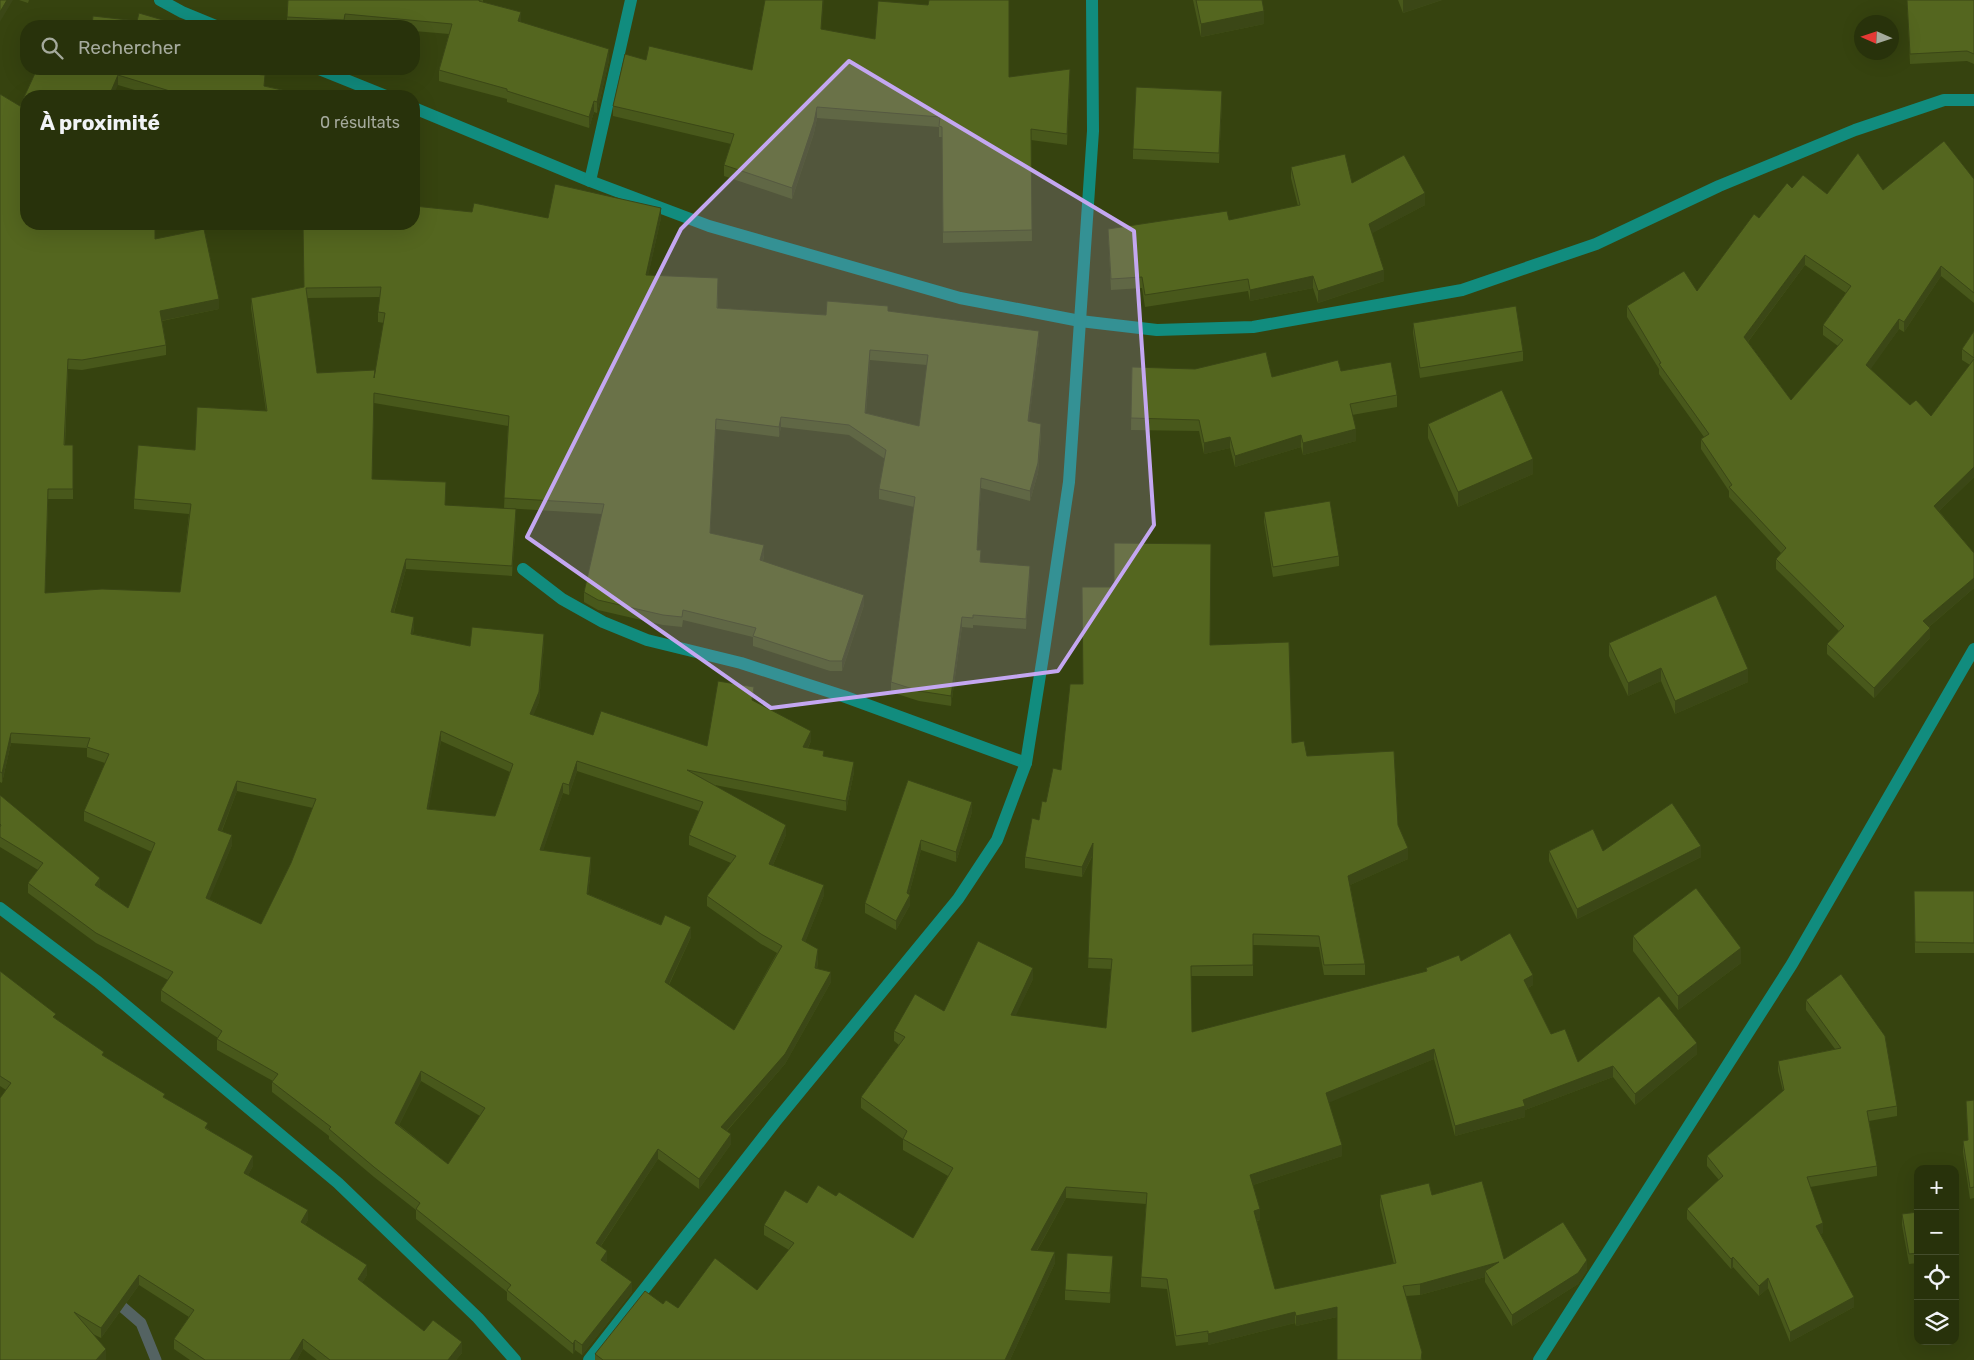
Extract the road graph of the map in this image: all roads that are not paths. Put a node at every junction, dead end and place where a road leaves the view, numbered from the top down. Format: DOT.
graph roads {
  1 [pos="160,0"];
  2 [pos="631,0"];
  3 [pos="1092,0"];
  4 [pos="201,20"];
  5 [pos="334,75"];
  6 [pos="371,90"];
  7 [pos="1974,100"];
  8 [pos="420,111"];
  9 [pos="590,182"];
  10 [pos="1080,321"];
  11 [pos="523,569"];
  12 [pos="1974,649"];
  13 [pos="1026,763"];
  14 [pos="0,908"];
  15 [pos="515,1360"];
  16 [pos="589,1360"];
  17 [pos="1539,1360"];
  1 -- 4 [label="street"];
  2 -- 9 [label="street"];
  3 -- 10 [label="street"];
  5 -- 6 [label="street"];
  7 -- 10 [label="street"];
  8 -- 9 [label="street"];
  9 -- 10 [label="street"];
  10 -- 13 [label="street"];
  11 -- 13 [label="street"];
  12 -- 17 [label="street"];
  13 -- 16 [label="street"];
  14 -- 15 [label="street"];
}
